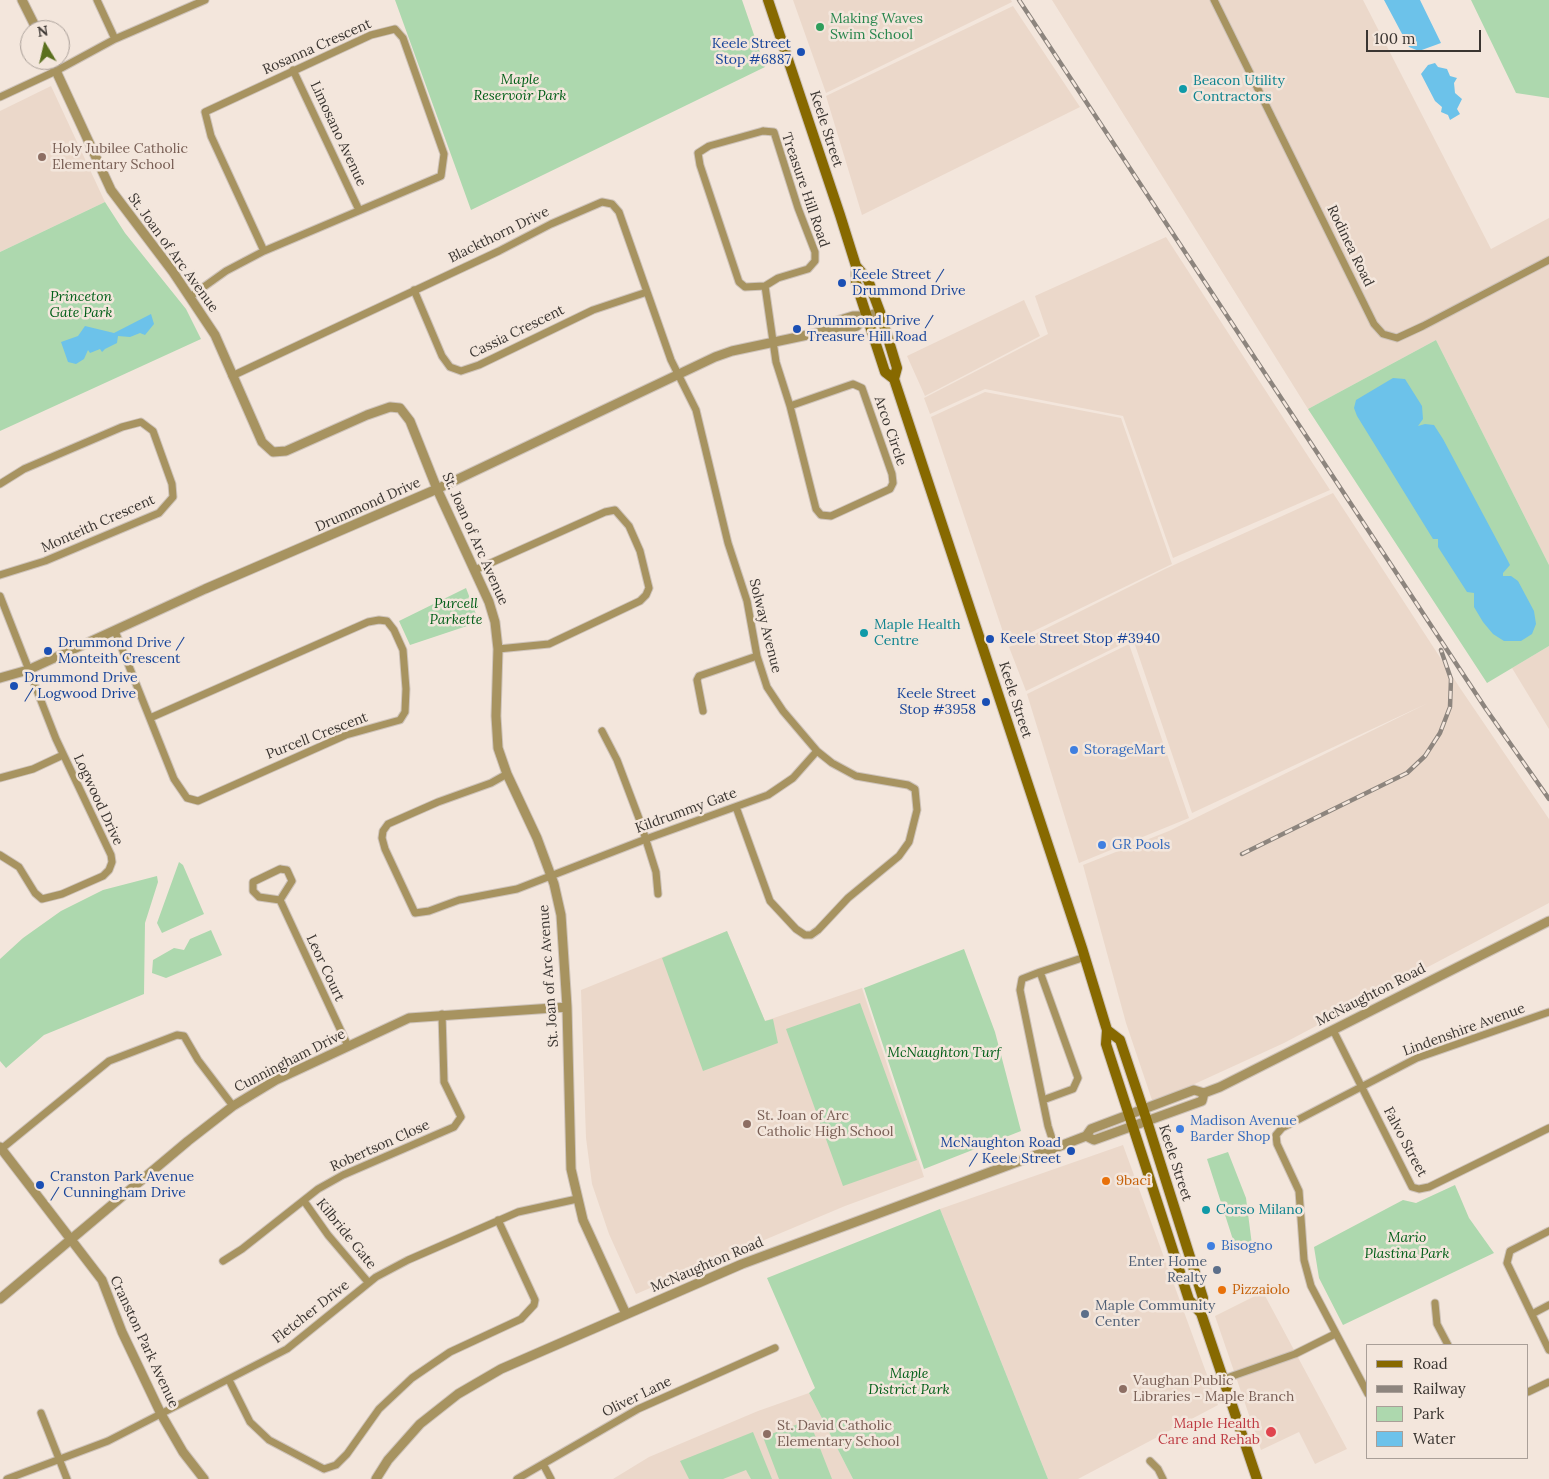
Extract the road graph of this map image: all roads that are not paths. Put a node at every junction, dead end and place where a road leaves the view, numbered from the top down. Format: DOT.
graph roads {
  1 [pos="22,0"];
  2 [pos="97,0"];
  3 [pos="205,0"];
  4 [pos="768,0"];
  5 [pos="1214,0"];
  6 [pos="32,20"];
  7 [pos="116,39"];
  8 [pos="293,70"];
  9 [pos="56,71"];
  10 [pos="0,96"];
  11 [pos="358,210"];
  12 [pos="264,251"];
  13 [pos="1549,260"];
  14 [pos="856,266"];
  15 [pos="765,286"];
  16 [pos="414,290"];
  17 [pos="647,292"];
  18 [pos="191,296"];
  19 [pos="880,312"];
  20 [pos="868,316"];
  21 [pos="774,343"];
  22 [pos="679,375"];
  23 [pos="232,376"];
  24 [pos="894,379"];
  25 [pos="790,406"];
  26 [pos="0,484"];
  27 [pos="437,489"];
  28 [pos="475,570"];
  29 [pos="0,576"];
  30 [pos="0,596"];
  31 [pos="115,631"];
  32 [pos="498,649"];
  33 [pos="757,656"];
  34 [pos="28,670"];
  35 [pos="0,678"];
  36 [pos="703,711"];
  37 [pos="150,718"];
  38 [pos="602,731"];
  39 [pos="817,752"];
  40 [pos="63,755"];
  41 [pos="507,774"];
  42 [pos="0,778"];
  43 [pos="736,807"];
  44 [pos="646,839"];
  45 [pos="0,855"];
  46 [pos="551,876"];
  47 [pos="658,894"];
  48 [pos="280,900"];
  49 [pos="1549,921"];
  50 [pos="1085,957"];
  51 [pos="1040,972"];
  52 [pos="566,1007"];
  53 [pos="1549,1012"];
  54 [pos="442,1014"];
  55 [pos="1108,1030"];
  56 [pos="1333,1030"];
  57 [pos="348,1046"];
  58 [pos="1361,1087"];
  59 [pos="1204,1093"];
  60 [pos="1043,1100"];
  61 [pos="232,1106"];
  62 [pos="1143,1110"];
  63 [pos="1130,1115"];
  64 [pos="1147,1121"];
  65 [pos="1133,1126"];
  66 [pos="1549,1128"];
  67 [pos="1086,1136"];
  68 [pos="1055,1148"];
  69 [pos="0,1149"];
  70 [pos="577,1199"];
  71 [pos="304,1201"];
  72 [pos="498,1220"];
  73 [pos="1549,1231"];
  74 [pos="72,1240"];
  75 [pos="223,1261"];
  76 [pos="368,1282"];
  77 [pos="0,1299"];
  78 [pos="1435,1303"];
  79 [pos="1549,1305"];
  80 [pos="1200,1311"];
  81 [pos="626,1314"];
  82 [pos="1532,1314"];
  83 [pos="1335,1334"];
  84 [pos="1447,1344"];
  85 [pos="775,1348"];
  86 [pos="1549,1350"];
  87 [pos="1224,1379"];
  88 [pos="229,1380"];
  89 [pos="1549,1382"];
  90 [pos="1366,1390"];
  91 [pos="1529,1392"];
  92 [pos="41,1413"];
  93 [pos="161,1414"];
  94 [pos="59,1459"];
  95 [pos="1150,1461"];
  96 [pos="543,1464"];
  97 [pos="7,1479"];
  98 [pos="67,1479"];
  99 [pos="204,1479"];
  100 [pos="376,1479"];
  101 [pos="517,1479"];
  102 [pos="551,1479"];
  103 [pos="1163,1479"];
  104 [pos="1257,1479"];
  1 -- 6 [label="street"];
  2 -- 7 [label="street"];
  3 -- 7 [label="street"];
  4 -- 14 [label="main road, Keele Street"];
  5 -- 13 [label="street, Rodinea Road"];
  7 -- 9 [label="street"];
  8 -- 11 [label="street, Limosano Avenue"];
  8 -- 11 [label="street, Rosanna Crescent"];
  8 -- 12 [label="street, Rosanna Crescent"];
  9 -- 10 [label="street"];
  9 -- 18 [label="street, St. Joan of Arc Avenue"];
  11 -- 12 [label="street, Rosanna Crescent"];
  12 -- 18 [label="street, Rosanna Crescent"];
  14 -- 19 [label="main road, Keele Street"];
  14 -- 20 [label="main road, Keele Street"];
  15 -- 15 [label="street, Treasure Hill Road"];
  15 -- 21 [label="street"];
  16 -- 17 [label="street, Cassia Crescent"];
  16 -- 17 [label="street, Blackthorn Drive"];
  16 -- 23 [label="street, Blackthorn Drive"];
  17 -- 22 [label="street, Blackthorn Drive"];
  18 -- 23 [label="street, St. Joan of Arc Avenue"];
  19 -- 20 [label="street, Drummond Drive"];
  19 -- 24 [label="main road, Keele Street"];
  20 -- 21 [label="street, Drummond Drive"];
  20 -- 24 [label="main road, Keele Street"];
  21 -- 22 [label="street, Drummond Drive"];
  21 -- 25 [label="street, Arco Circle"];
  22 -- 27 [label="street, Drummond Drive"];
  22 -- 33 [label="street, Solway Avenue"];
  23 -- 27 [label="street, St. Joan of Arc Avenue"];
  24 -- 50 [label="main road, Keele Street"];
  25 -- 25 [label="street, Arco Circle"];
  26 -- 29 [label="street, Monteith Crescent"];
  27 -- 28 [label="street, St. Joan of Arc Avenue"];
  27 -- 31 [label="street, Drummond Drive"];
  28 -- 32 [label="street, St. Joan of Arc Avenue"];
  28 -- 32 [label="street"];
  30 -- 34 [label="street"];
  31 -- 34 [label="street, Drummond Drive"];
  31 -- 37 [label="street, Purcell Crescent"];
  32 -- 41 [label="street, St. Joan of Arc Avenue"];
  33 -- 36 [label="street"];
  33 -- 39 [label="street, Solway Avenue"];
  34 -- 35 [label="street, Drummond Drive"];
  34 -- 40 [label="street, Logwood Drive"];
  37 -- 37 [label="street, Purcell Crescent"];
  38 -- 44 [label="street"];
  39 -- 43 [label="street, Kildrummy Gate"];
  39 -- 43 [label="street, Solway Avenue"];
  40 -- 42 [label="street"];
  40 -- 45 [label="street, Logwood Drive"];
  41 -- 46 [label="street, St. Joan of Arc Avenue"];
  41 -- 46 [label="street, Kildrummy Gate"];
  43 -- 44 [label="street, Kildrummy Gate"];
  44 -- 46 [label="street, Kildrummy Gate"];
  44 -- 47 [label="street"];
  46 -- 52 [label="street, St. Joan of Arc Avenue"];
  48 -- 48 [label="street"];
  48 -- 57 [label="street, Leor Court"];
  49 -- 56 [label="street, McNaughton Road"];
  50 -- 51 [label="street"];
  50 -- 55 [label="main road, Keele Street"];
  51 -- 60 [label="street"];
  51 -- 60 [label="street"];
  52 -- 54 [label="street, Cunningham Drive"];
  52 -- 70 [label="street, St. Joan of Arc Avenue"];
  53 -- 58 [label="street, Lindenshire Avenue"];
  54 -- 57 [label="street, Cunningham Drive"];
  54 -- 71 [label="street, Robertson Close"];
  55 -- 62 [label="main road, Keele Street"];
  55 -- 63 [label="main road, Keele Street"];
  56 -- 58 [label="street, Falvo Street"];
  56 -- 59 [label="street, McNaughton Road"];
  57 -- 61 [label="street, Cunningham Drive"];
  58 -- 66 [label="street, Falvo Street"];
  58 -- 83 [label="street, Lindenshire Avenue"];
  59 -- 62 [label="street, McNaughton Road"];
  59 -- 64 [label="street, McNaughton Road"];
  60 -- 68 [label="street"];
  61 -- 69 [label="street"];
  61 -- 74 [label="street, Cunningham Drive"];
  62 -- 63 [label="street, McNaughton Road"];
  62 -- 64 [label="main road, Keele Street"];
  63 -- 65 [label="main road, Keele Street"];
  63 -- 67 [label="street, McNaughton Road"];
  64 -- 65 [label="street, McNaughton Road"];
  64 -- 80 [label="main road, Keele Street"];
  65 -- 67 [label="street, McNaughton Road"];
  65 -- 80 [label="main road, Keele Street"];
  67 -- 68 [label="street, McNaughton Road"];
  68 -- 81 [label="street, McNaughton Road"];
  69 -- 74 [label="street, Cranston Park Avenue"];
  70 -- 72 [label="street, Fletcher Drive"];
  70 -- 81 [label="street, St. Joan of Arc Avenue"];
  71 -- 75 [label="street, Robertson Close"];
  71 -- 76 [label="street, Kilbride Gate"];
  72 -- 76 [label="street, Fletcher Drive"];
  72 -- 88 [label="street"];
  73 -- 82 [label="street"];
  74 -- 77 [label="street, Cunningham Drive"];
  74 -- 93 [label="street, Cranston Park Avenue"];
  76 -- 88 [label="street, Fletcher Drive"];
  78 -- 84 [label="street"];
  79 -- 82 [label="street"];
  80 -- 87 [label="main road, Keele Street"];
  81 -- 100 [label="street, McNaughton Road"];
  82 -- 86 [label="street"];
  83 -- 87 [label="street"];
  83 -- 90 [label="street"];
  85 -- 96 [label="street, Oliver Lane"];
  87 -- 104 [label="main road, Keele Street"];
  88 -- 93 [label="street, Fletcher Drive"];
  89 -- 91 [label="street"];
  92 -- 94 [label="street"];
  93 -- 94 [label="street, Fletcher Drive"];
  93 -- 99 [label="street, Cranston Park Avenue"];
  94 -- 97 [label="street, Fletcher Drive"];
  94 -- 98 [label="street"];
  95 -- 103 [label="street"];
  96 -- 101 [label="street, Oliver Lane"];
  96 -- 102 [label="street"];
}
